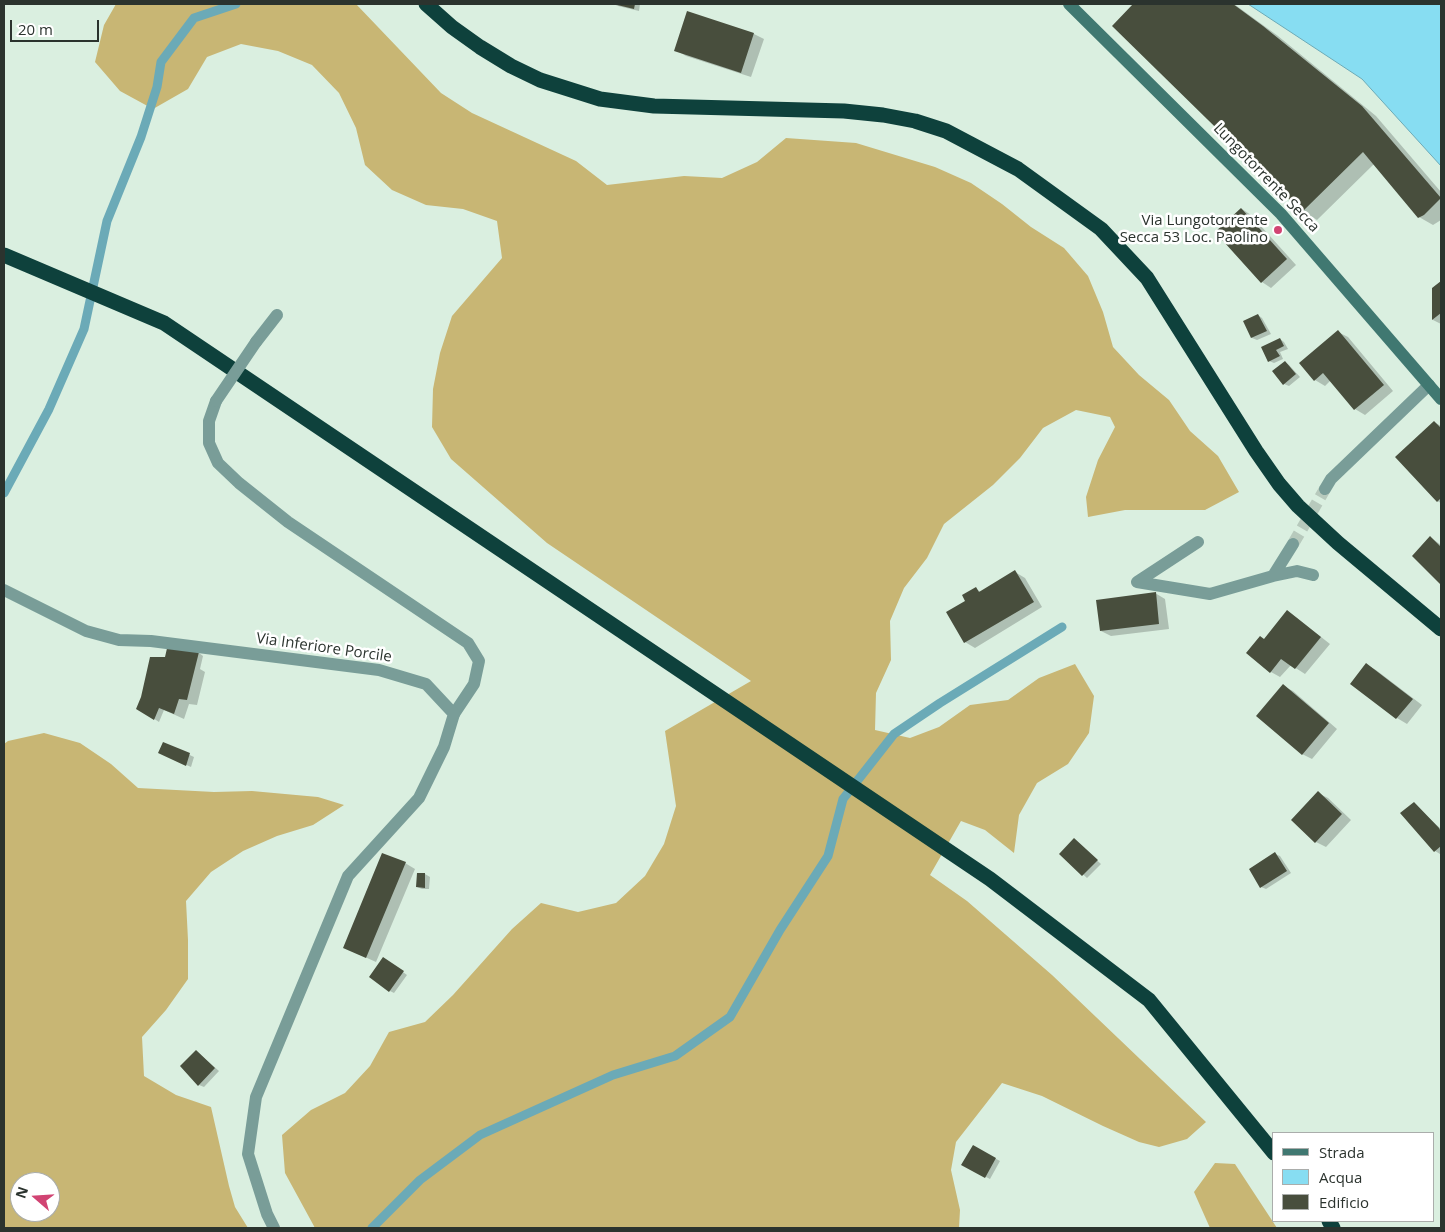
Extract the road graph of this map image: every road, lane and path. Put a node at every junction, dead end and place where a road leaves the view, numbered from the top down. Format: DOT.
graph roads {
  1 [pos="426,4"];
  2 [pos="1069,4"];
  3 [pos="4,255"];
  4 [pos="277,314"];
  5 [pos="1429,385"];
  6 [pos="1441,399"];
  7 [pos="1325,489"];
  8 [pos="1198,542"];
  9 [pos="1292,544"];
  10 [pos="1313,575"];
  11 [pos="1273,576"];
  12 [pos="4,590"];
  13 [pos="1441,629"];
  14 [pos="454,714"];
  15 [pos="1272,1151"];
  16 [pos="274,1228"];
  1 -- 13 [label="highway"];
  2 -- 5 [label="main road, Lungotorrente Secca"];
  3 -- 15 [label="highway"];
  4 -- 14 [label="street, bridge"];
  5 -- 6 [label="main road, Lungotorrente Secca"];
  5 -- 7 [label="street"];
  8 -- 11 [label="street"];
  9 -- 11 [label="street"];
  10 -- 11 [label="street"];
  12 -- 14 [label="street, Via Inferiore Porcile"];
  14 -- 16 [label="street"];
}
